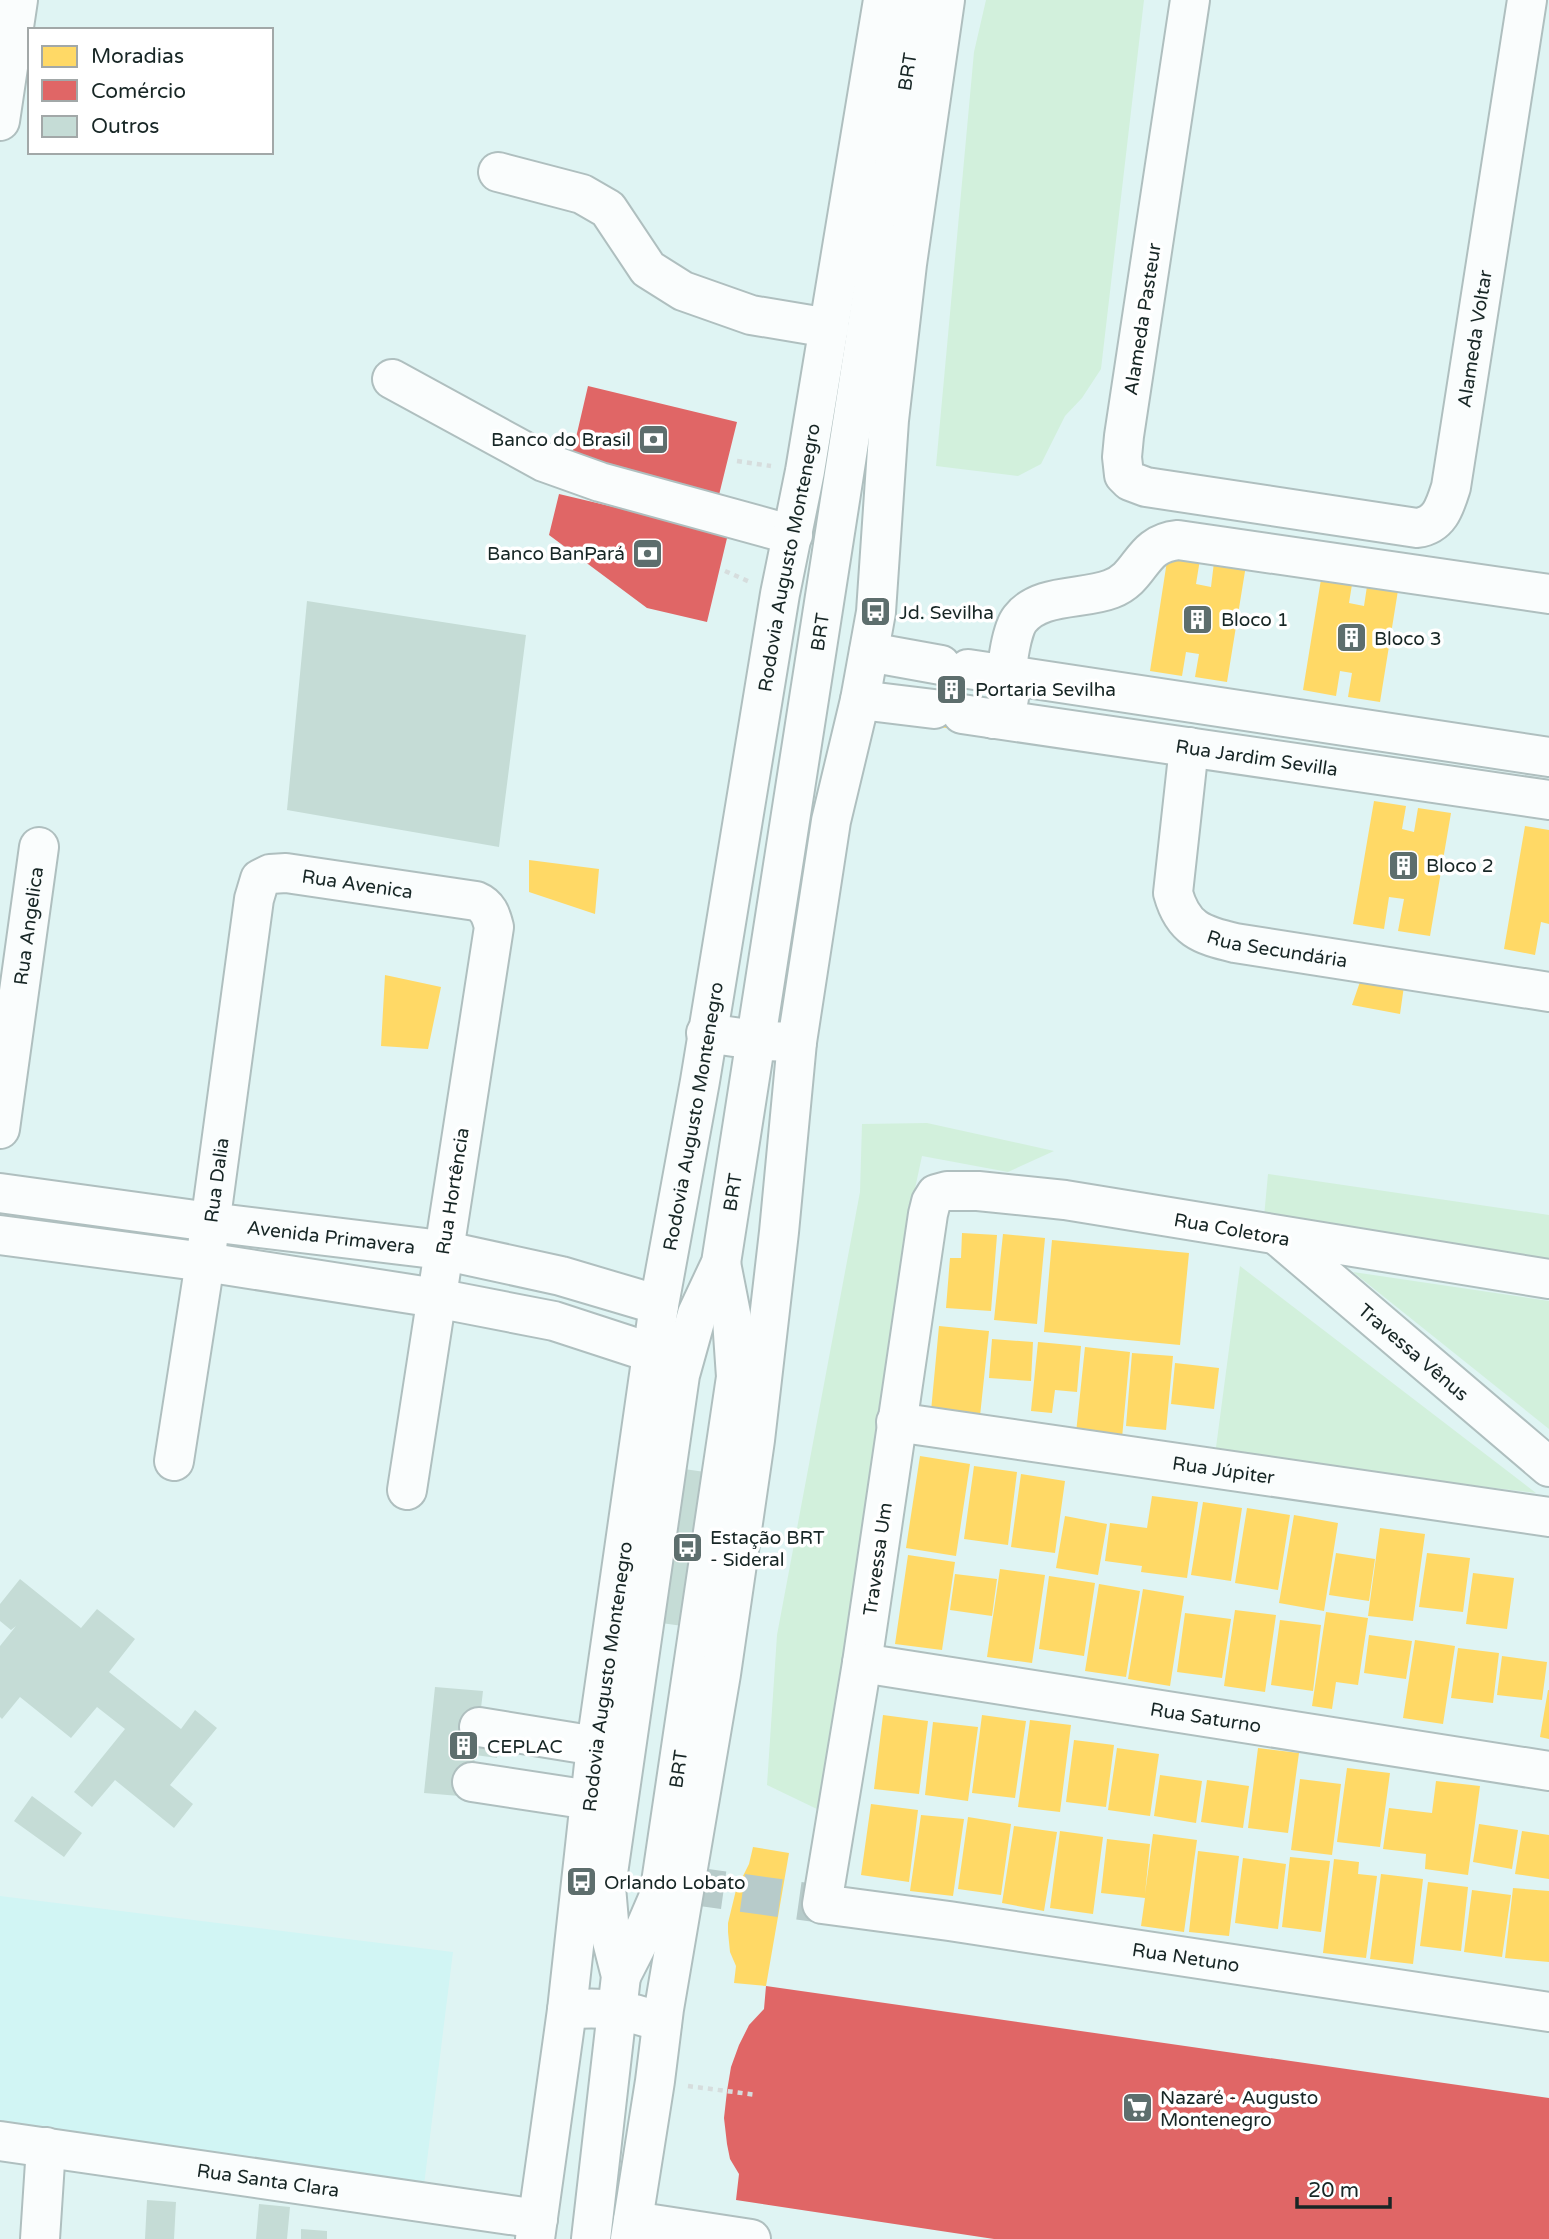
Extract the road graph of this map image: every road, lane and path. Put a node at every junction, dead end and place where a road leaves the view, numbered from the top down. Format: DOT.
graph roads {
  1 [pos="18,0"];
  2 [pos="883,0"];
  3 [pos="918,0"];
  4 [pos="945,0"];
  5 [pos="1190,0"];
  6 [pos="1527,0"];
  7 [pos="0,121"];
  8 [pos="498,172"];
  9 [pos="829,328"];
  10 [pos="392,379"];
  11 [pos="1283,508"];
  12 [pos="793,535"];
  13 [pos="1549,594"];
  14 [pos="869,652"];
  15 [pos="1007,675"];
  16 [pos="860,700"];
  17 [pos="963,714"];
  18 [pos="1189,747"];
  19 [pos="1549,757"];
  20 [pos="1549,800"];
  21 [pos="39,847"];
  22 [pos="254,900"];
  23 [pos="476,901"];
  24 [pos="15,924"];
  25 [pos="1549,992"];
  26 [pos="706,1032"];
  27 [pos="755,1040"];
  28 [pos="797,1042"];
  29 [pos="0,1129"];
  30 [pos="0,1193"];
  31 [pos="928,1214"];
  32 [pos="211,1222"];
  33 [pos="0,1235"];
  34 [pos="1279,1237"];
  35 [pos="442,1250"];
  36 [pos="205,1262"];
  37 [pos="721,1263"];
  38 [pos="1549,1279"];
  39 [pos="436,1298"];
  40 [pos="659,1305"];
  41 [pos="652,1353"];
  42 [pos="896,1422"];
  43 [pos="174,1461"];
  44 [pos="1549,1467"];
  45 [pos="407,1490"];
  46 [pos="1549,1517"];
  47 [pos="862,1663"];
  48 [pos="480,1727"];
  49 [pos="596,1746"];
  50 [pos="1549,1770"];
  51 [pos="472,1782"];
  52 [pos="590,1800"];
  53 [pos="822,1905"];
  54 [pos="619,1992"];
  55 [pos="566,2010"];
  56 [pos="1549,2012"];
  57 [pos="662,2023"];
  58 [pos="655,2081"];
  59 [pos="757,2095"];
  60 [pos="0,2141"];
  61 [pos="46,2147"];
  62 [pos="537,2229"];
  63 [pos="631,2230"];
  64 [pos="40,2239"];
  65 [pos="591,2239"];
  66 [pos="751,2239"];
  1 -- 7 [label="street"];
  2 -- 9 [label="street, Rodovia Augusto Montenegro"];
  3 -- 27 [label="street, BRT"];
  4 -- 14 [label="street"];
  5 -- 11 [label="street, Alameda Pasteur"];
  6 -- 11 [label="street, Alameda Voltar"];
  8 -- 9 [label="street"];
  9 -- 12 [label="street, Rodovia Augusto Montenegro"];
  10 -- 12 [label="street"];
  12 -- 26 [label="street, Rodovia Augusto Montenegro"];
  13 -- 15 [label="street"];
  14 -- 15 [label="street"];
  14 -- 16 [label="street"];
  15 -- 17 [label="street"];
  15 -- 19 [label="street"];
  16 -- 17 [label="street, Rua Jardim Sevilla"];
  16 -- 28 [label="street"];
  17 -- 18 [label="street, Rua Jardim Sevilla"];
  18 -- 20 [label="street, Rua Jardim Sevilla"];
  18 -- 25 [label="street, Rua Secundária"];
  21 -- 24 [label="street, Rua Angelica"];
  22 -- 23 [label="street, Rua Avenica"];
  22 -- 32 [label="street, Rua Dalia"];
  23 -- 35 [label="street, Rua Hortência"];
  24 -- 29 [label="street, Rua Angelica"];
  26 -- 27 [label="street"];
  26 -- 40 [label="street, Rodovia Augusto Montenegro"];
  27 -- 28 [label="street"];
  27 -- 37 [label="street, BRT"];
  28 -- 57 [label="street"];
  30 -- 32 [label="street, Avenida Primavera"];
  31 -- 34 [label="street, Rua Coletora"];
  31 -- 42 [label="street, Travessa Um"];
  32 -- 35 [label="street, Avenida Primavera"];
  32 -- 36 [label="street, Rua Dalia"];
  33 -- 36 [label="street"];
  34 -- 38 [label="street, Rua Coletora"];
  34 -- 44 [label="street, Travessa Vênus"];
  35 -- 39 [label="street, Rua Hortência"];
  35 -- 40 [label="street, Avenida Primavera"];
  36 -- 39 [label="street"];
  36 -- 43 [label="street, Rua Dalia"];
  37 -- 54 [label="street, BRT"];
  37 -- 54 [label="street, BRT"];
  39 -- 41 [label="street"];
  39 -- 45 [label="street, Rua Hortência"];
  40 -- 41 [label="street, Rodovia Augusto Montenegro"];
  41 -- 49 [label="street, Rodovia Augusto Montenegro"];
  42 -- 46 [label="street, Rua Júpiter"];
  42 -- 47 [label="street, Travessa Um"];
  47 -- 50 [label="street, Rua Saturno"];
  47 -- 53 [label="street, Travessa Um"];
  48 -- 49 [label="street"];
  49 -- 52 [label="street, Rodovia Augusto Montenegro"];
  51 -- 52 [label="street"];
  52 -- 55 [label="street, Rodovia Augusto Montenegro"];
  53 -- 56 [label="street, Rua Netuno"];
  54 -- 55 [label="street"];
  54 -- 57 [label="street"];
  54 -- 65 [label="street, BRT"];
  55 -- 62 [label="street, Rodovia Augusto Montenegro"];
  57 -- 58 [label="street"];
  58 -- 59 [label="path"];
  58 -- 63 [label="street"];
  60 -- 61 [label="street, Rua Santa Clara"];
  61 -- 62 [label="street, Rua Santa Clara"];
  61 -- 64 [label="street"];
  63 -- 66 [label="street"];
}
